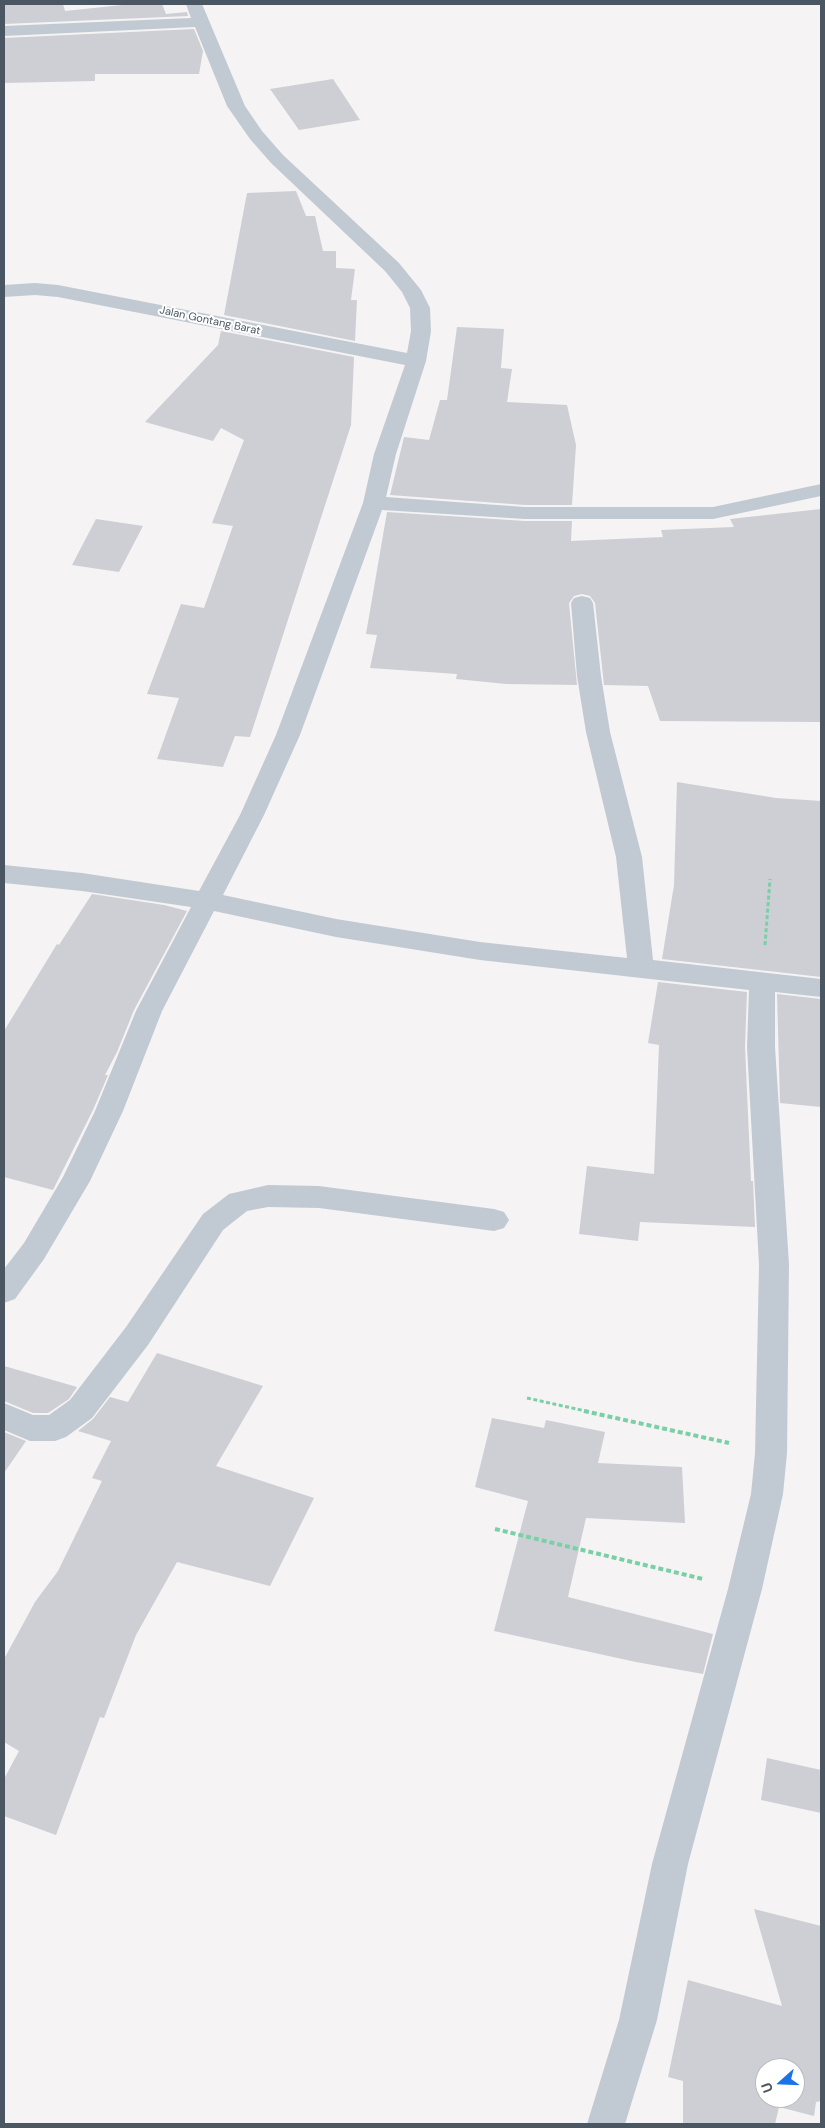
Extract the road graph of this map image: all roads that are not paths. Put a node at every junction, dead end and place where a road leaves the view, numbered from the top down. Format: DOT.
graph roads {
  1 [pos="199,13"];
  2 [pos="4,31"];
  3 [pos="4,291"];
  4 [pos="416,360"];
  5 [pos="821,490"];
  6 [pos="374,503"];
  7 [pos="582,603"];
  8 [pos="4,874"];
  9 [pos="207,900"];
  10 [pos="641,968"];
  11 [pos="762,980"];
  12 [pos="821,988"];
  13 [pos="494,1220"];
  14 [pos="4,1290"];
  15 [pos="4,1416"];
  16 [pos="606,2124"];
  1 -- 2 [label="street"];
  1 -- 4 [label="street"];
  3 -- 4 [label="street, Jalan Gontang Barat"];
  4 -- 6 [label="street"];
  5 -- 6 [label="street"];
  6 -- 9 [label="street"];
  7 -- 10 [label="street"];
  8 -- 9 [label="street"];
  9 -- 10 [label="street"];
  9 -- 14 [label="street"];
  10 -- 11 [label="street"];
  11 -- 12 [label="street"];
  11 -- 16 [label="street"];
  13 -- 15 [label="street"];
}
